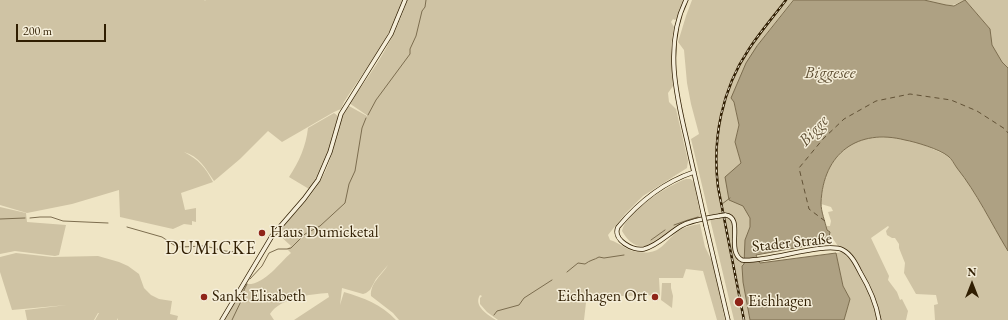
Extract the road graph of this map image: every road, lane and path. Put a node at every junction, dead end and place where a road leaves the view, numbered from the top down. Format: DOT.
graph roads {
  1 [pos="405,0"];
  2 [pos="686,0"];
  3 [pos="694,172"];
  4 [pos="222,320"];
  5 [pos="728,320"];
  6 [pos="879,320"];
  1 -- 4 [label="street"];
  2 -- 3 [label="street"];
  3 -- 5 [label="street, bridge"];
  3 -- 6 [label="street, Stader Straße, bridge"];
}
